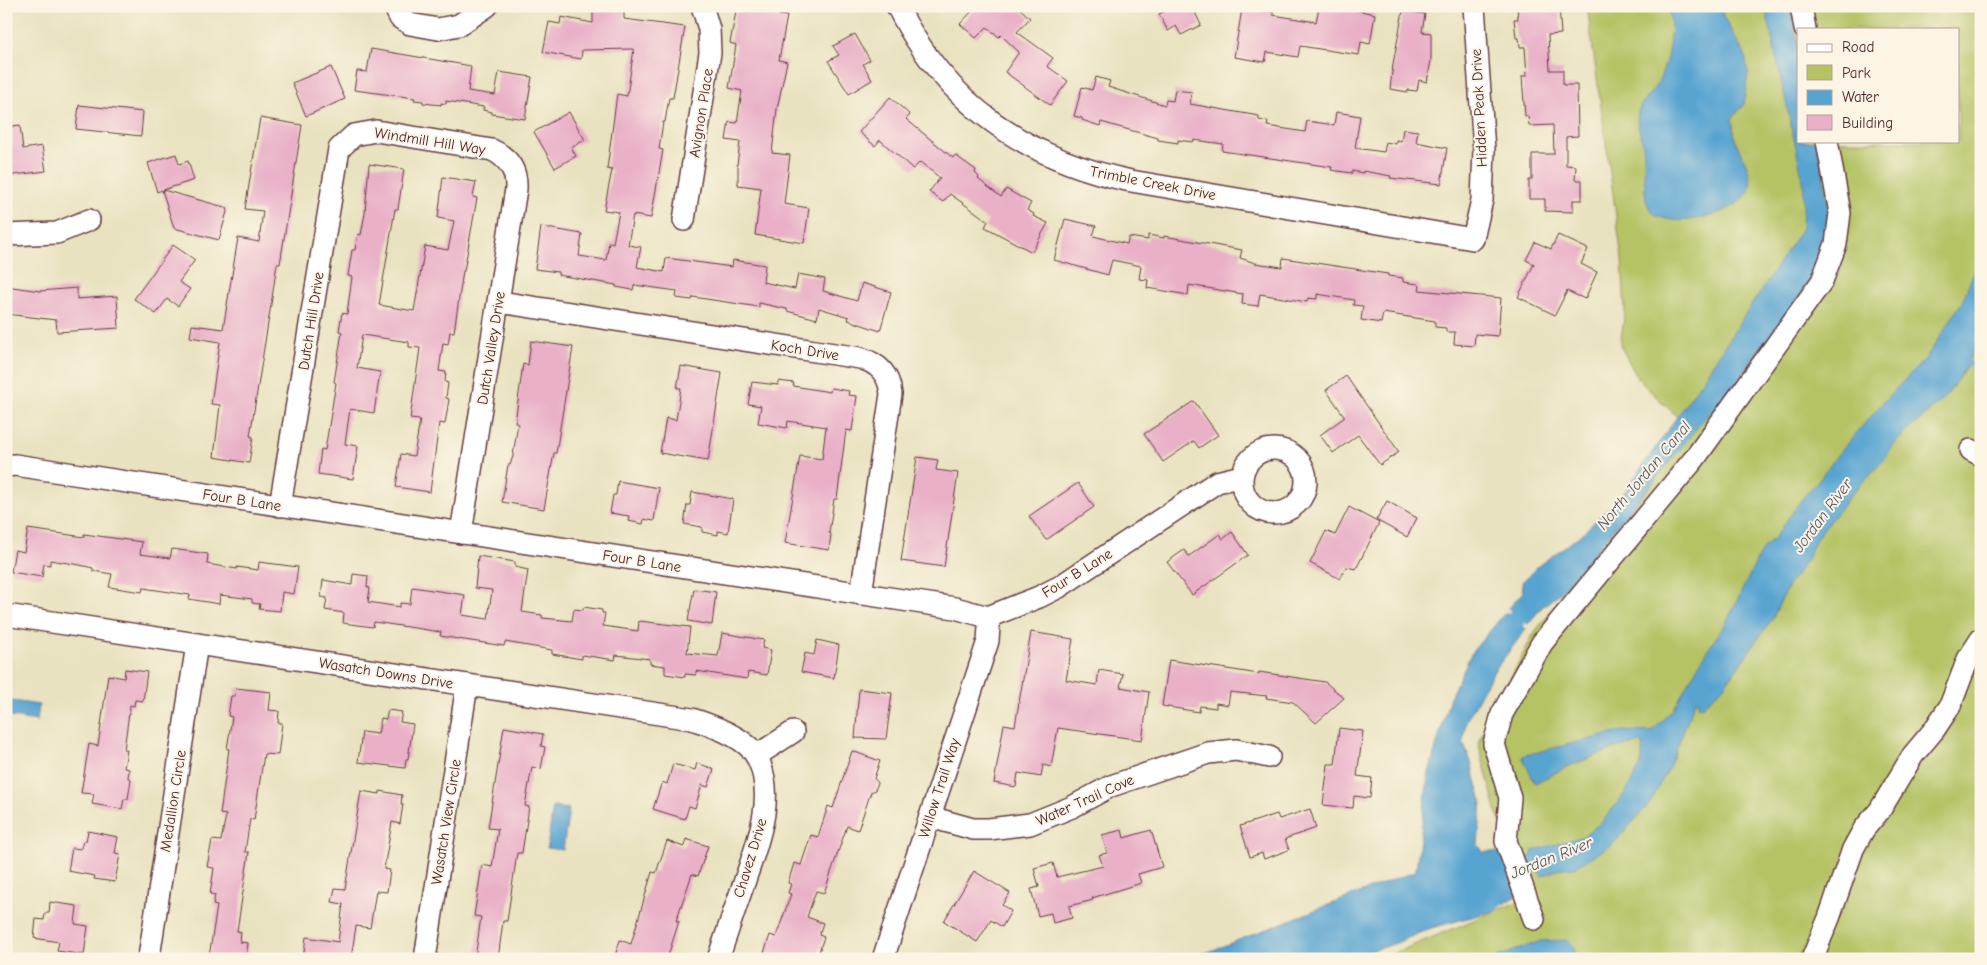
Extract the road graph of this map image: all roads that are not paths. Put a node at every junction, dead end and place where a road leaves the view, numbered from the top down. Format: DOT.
graph roads {
  1 [pos="394,6"];
  2 [pos="487,6"];
  3 [pos="702,6"];
  4 [pos="898,6"];
  5 [pos="1474,6"];
  6 [pos="1800,6"];
  7 [pos="1805,28"];
  8 [pos="348,139"];
  9 [pos="1827,142"];
  10 [pos="510,163"];
  11 [pos="89,220"];
  12 [pos="684,220"];
  13 [pos="6,235"];
  14 [pos="1473,239"];
  15 [pos="499,302"];
  16 [pos="6,466"];
  17 [pos="1242,476"];
  18 [pos="280,506"];
  19 [pos="461,533"];
  20 [pos="861,594"];
  21 [pos="6,615"];
  22 [pos="988,617"];
  23 [pos="1981,639"];
  24 [pos="197,644"];
  25 [pos="467,685"];
  26 [pos="793,732"];
  27 [pos="756,756"];
  28 [pos="1268,757"];
  29 [pos="930,817"];
  30 [pos="1534,919"];
  31 [pos="149,957"];
  32 [pos="425,959"];
  33 [pos="718,959"];
  34 [pos="883,959"];
  35 [pos="1812,959"];
  1 -- 2 [label="street"];
  3 -- 12 [label="street, Avignon Place"];
  4 -- 14 [label="street, Trimble Creek Drive"];
  5 -- 14 [label="street, Hidden Peak Drive"];
  6 -- 7 [label="street"];
  8 -- 10 [label="street, Windmill Hill Way"];
  8 -- 18 [label="street, Dutch Hill Drive"];
  9 -- 30 [label="street"];
  10 -- 15 [label="street, Dutch Valley Drive"];
  11 -- 13 [label="street"];
  15 -- 19 [label="street, Dutch Valley Drive"];
  15 -- 20 [label="street, Koch Drive"];
  16 -- 18 [label="street, Four B Lane"];
  17 -- 22 [label="street, Four B Lane"];
  18 -- 19 [label="street, Four B Lane"];
  19 -- 20 [label="street, Four B Lane"];
  20 -- 22 [label="street, Four B Lane"];
  21 -- 24 [label="street, Wasatch Downs Drive"];
  22 -- 29 [label="street, Willow Trail Way"];
  23 -- 35 [label="street"];
  24 -- 25 [label="street, Wasatch Downs Drive"];
  24 -- 31 [label="street, Medallion Circle"];
  25 -- 27 [label="street, Wasatch Downs Drive"];
  25 -- 32 [label="street, Wasatch View Circle"];
  26 -- 27 [label="street"];
  27 -- 33 [label="street, Chavez Drive"];
  28 -- 29 [label="street, Water Trail Cove"];
  29 -- 34 [label="street, Willow Trail Way"];
}
